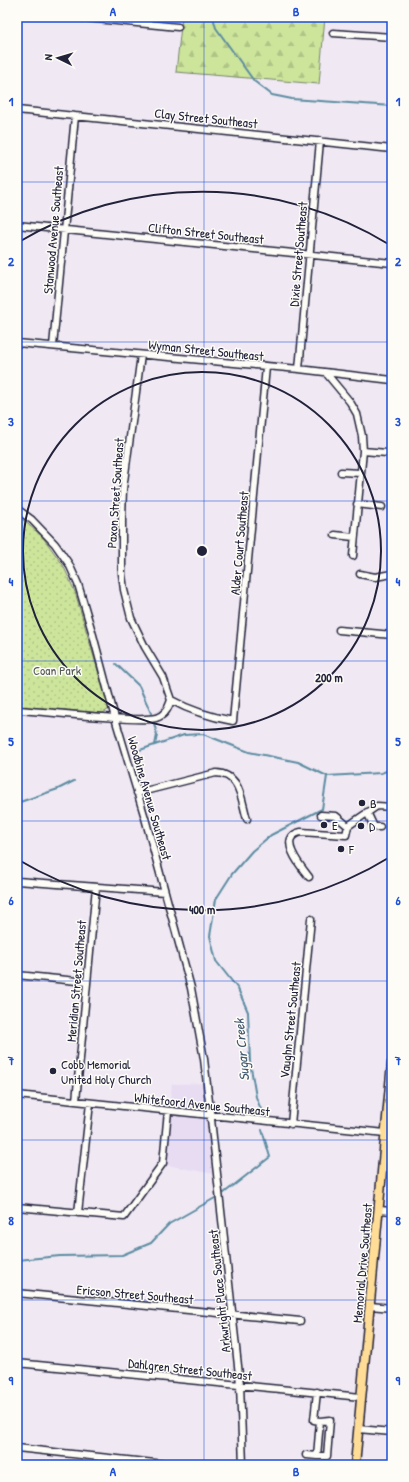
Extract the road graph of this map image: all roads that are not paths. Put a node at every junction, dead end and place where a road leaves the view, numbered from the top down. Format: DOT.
graph roads {
  1 [pos="76,17"];
  2 [pos="178,27"];
  3 [pos="333,33"];
  4 [pos="392,38"];
  5 [pos="17,110"];
  6 [pos="75,116"];
  7 [pos="320,141"];
  8 [pos="392,149"];
  9 [pos="17,225"];
  10 [pos="64,229"];
  11 [pos="309,255"];
  12 [pos="392,263"];
  13 [pos="17,342"];
  14 [pos="53,346"];
  15 [pos="141,355"];
  16 [pos="266,367"];
  17 [pos="299,369"];
  18 [pos="326,373"];
  19 [pos="392,380"];
  20 [pos="363,451"];
  21 [pos="387,453"];
  22 [pos="342,472"];
  23 [pos="360,473"];
  24 [pos="357,504"];
  25 [pos="382,507"];
  26 [pos="17,509"];
  27 [pos="335,535"];
  28 [pos="354,537"];
  29 [pos="353,556"];
  30 [pos="360,574"];
  31 [pos="392,574"];
  32 [pos="339,630"];
  33 [pos="392,635"];
  34 [pos="171,700"];
  35 [pos="17,710"];
  36 [pos="115,718"];
  37 [pos="137,794"];
  38 [pos="392,807"];
  39 [pos="367,812"];
  40 [pos="321,815"];
  41 [pos="247,820"];
  42 [pos="348,826"];
  43 [pos="380,828"];
  44 [pos="309,877"];
  45 [pos="17,881"];
  46 [pos="96,887"];
  47 [pos="165,892"];
  48 [pos="311,918"];
  49 [pos="17,975"];
  50 [pos="87,982"];
  51 [pos="392,1063"];
  52 [pos="17,1095"];
  53 [pos="76,1102"];
  54 [pos="90,1103"];
  55 [pos="390,1106"];
  56 [pos="168,1112"];
  57 [pos="211,1116"];
  58 [pos="291,1124"];
  59 [pos="385,1133"];
  60 [pos="17,1207"];
  61 [pos="379,1210"];
  62 [pos="392,1211"];
  63 [pos="78,1213"];
  64 [pos="17,1293"];
  65 [pos="370,1306"];
  66 [pos="392,1308"];
  67 [pos="232,1314"];
  68 [pos="300,1321"];
  69 [pos="17,1363"];
  70 [pos="240,1384"];
  71 [pos="316,1392"];
  72 [pos="361,1397"];
  73 [pos="320,1421"];
  74 [pos="358,1429"];
  75 [pos="392,1432"];
  76 [pos="17,1448"];
  77 [pos="306,1455"];
  78 [pos="317,1456"];
  79 [pos="154,1464"];
  80 [pos="173,1465"];
  81 [pos="243,1465"];
  82 [pos="355,1465"];
  1 -- 2 [label="street"];
  3 -- 4 [label="street"];
  5 -- 6 [label="street, Clay Street Southeast"];
  6 -- 7 [label="street, Clay Street Southeast"];
  6 -- 10 [label="street, Stanwood Avenue Southeast"];
  7 -- 8 [label="street, Clay Street Southeast"];
  7 -- 11 [label="street, Dixie Street Southeast"];
  9 -- 10 [label="street, Clifton Street Southeast"];
  10 -- 11 [label="street, Clifton Street Southeast"];
  10 -- 14 [label="street, Stanwood Avenue Southeast"];
  11 -- 12 [label="street, Clifton Street Southeast"];
  11 -- 17 [label="street, Dixie Street Southeast"];
  13 -- 14 [label="street, Wyman Street Southeast"];
  14 -- 15 [label="street, Wyman Street Southeast"];
  15 -- 16 [label="street, Wyman Street Southeast"];
  15 -- 34 [label="street, Paxon Street Southeast"];
  16 -- 17 [label="street, Wyman Street Southeast"];
  16 -- 34 [label="street, Alder Court Southeast"];
  17 -- 18 [label="street, Wyman Street Southeast"];
  18 -- 19 [label="street, Wyman Street Southeast"];
  18 -- 20 [label="street"];
  20 -- 21 [label="street"];
  20 -- 23 [label="street"];
  22 -- 23 [label="street"];
  23 -- 24 [label="street"];
  24 -- 25 [label="street"];
  24 -- 28 [label="street"];
  26 -- 36 [label="street, Woodbine Avenue Southeast"];
  27 -- 28 [label="street"];
  28 -- 29 [label="street"];
  30 -- 31 [label="street"];
  32 -- 33 [label="street"];
  34 -- 36 [label="street"];
  35 -- 36 [label="street"];
  36 -- 37 [label="street, Woodbine Avenue Southeast"];
  37 -- 41 [label="street"];
  37 -- 47 [label="street, Woodbine Avenue Southeast"];
  38 -- 39 [label="street"];
  39 -- 42 [label="street"];
  39 -- 43 [label="street"];
  40 -- 42 [label="street"];
  42 -- 44 [label="street"];
  45 -- 46 [label="street"];
  46 -- 47 [label="street"];
  46 -- 50 [label="street, Meridian Street Southeast"];
  47 -- 57 [label="street, Woodbine Avenue Southeast"];
  48 -- 58 [label="street, Vaughn Street Southeast"];
  49 -- 50 [label="street"];
  50 -- 53 [label="street, Meridian Street Southeast"];
  51 -- 55 [label="main road, Memorial Drive Southeast"];
  52 -- 53 [label="street, Whitefoord Avenue Southeast"];
  53 -- 54 [label="street, Whitefoord Avenue Southeast"];
  54 -- 56 [label="street, Whitefoord Avenue Southeast"];
  54 -- 63 [label="street"];
  55 -- 59 [label="main road, Memorial Drive Southeast"];
  56 -- 57 [label="street, Whitefoord Avenue Southeast"];
  56 -- 63 [label="street"];
  57 -- 58 [label="street, Whitefoord Avenue Southeast"];
  57 -- 67 [label="street, Arkwright Place Southeast"];
  58 -- 59 [label="street, Whitefoord Avenue Southeast"];
  59 -- 61 [label="main road, Memorial Drive Southeast"];
  60 -- 63 [label="street"];
  61 -- 62 [label="street"];
  61 -- 65 [label="main road, Memorial Drive Southeast"];
  64 -- 67 [label="street, Ericson Street Southeast"];
  65 -- 66 [label="street"];
  65 -- 72 [label="main road, Memorial Drive Southeast"];
  67 -- 68 [label="street, Ericson Street Southeast"];
  67 -- 70 [label="street, Arkwright Place Southeast"];
  69 -- 70 [label="street, Dahlgren Street Southeast"];
  70 -- 71 [label="street, Dahlgren Street Southeast"];
  70 -- 81 [label="street, Arkwright Place Southeast"];
  71 -- 72 [label="street, Dahlgren Street Southeast"];
  71 -- 73 [label="street"];
  72 -- 74 [label="main road, Memorial Drive Southeast"];
  73 -- 78 [label="street"];
  73 -- 78 [label="street"];
  74 -- 75 [label="street"];
  74 -- 82 [label="main road, Memorial Drive Southeast"];
  76 -- 79 [label="street"];
  77 -- 78 [label="street"];
  79 -- 80 [label="street"];
}
